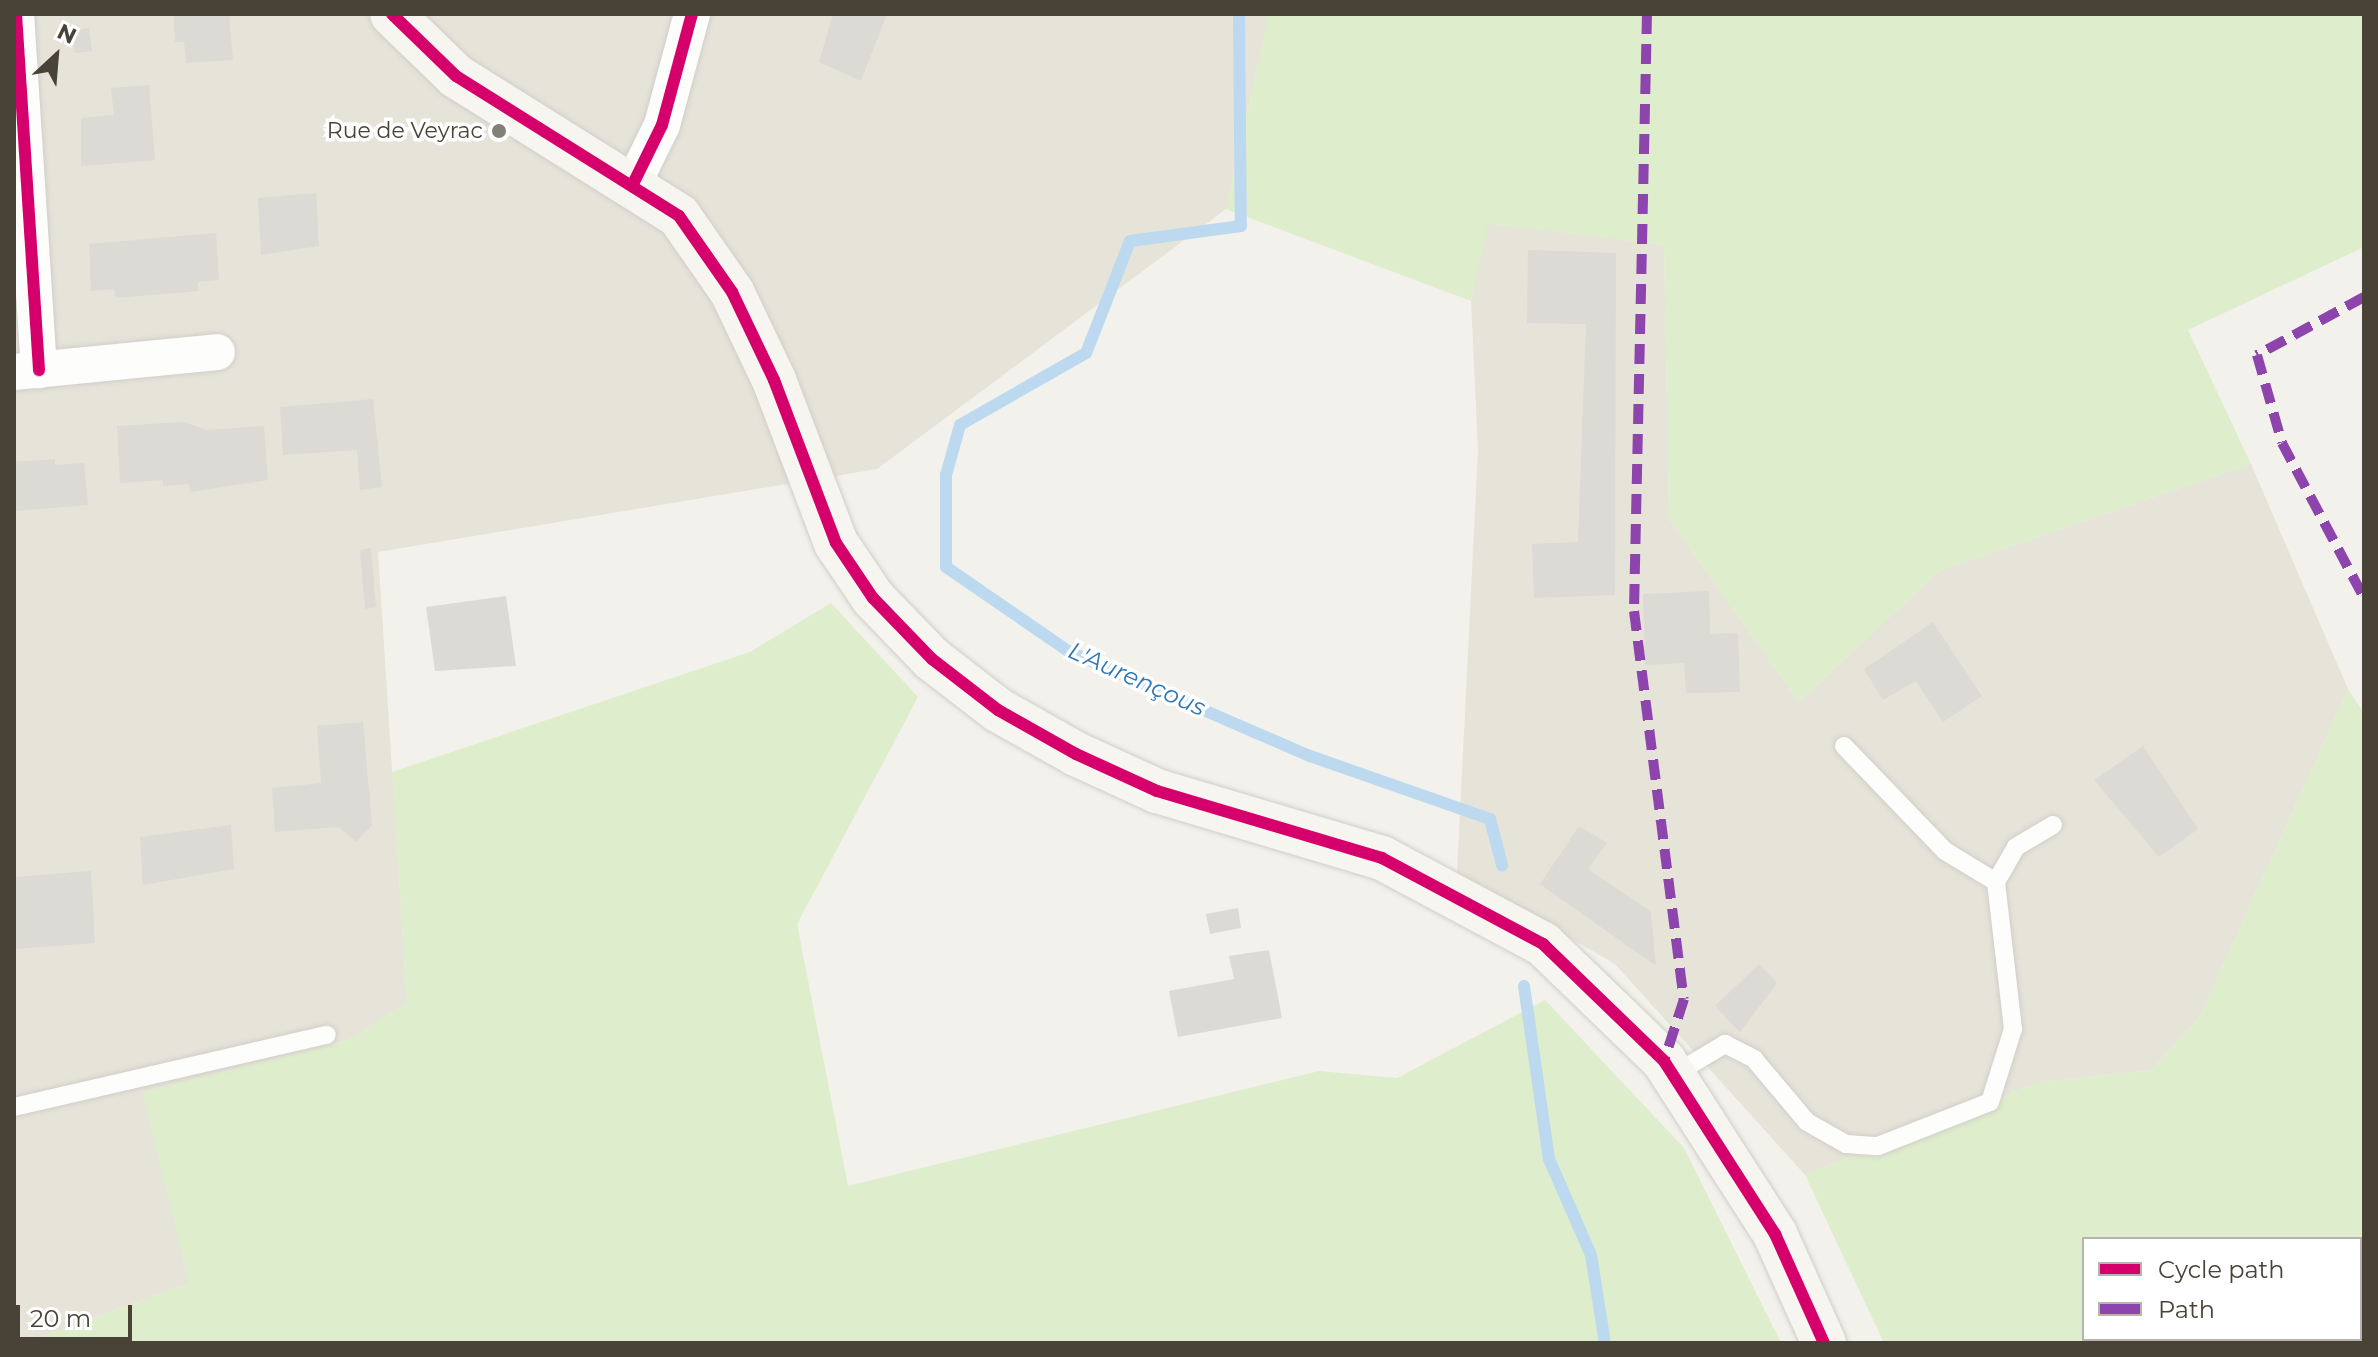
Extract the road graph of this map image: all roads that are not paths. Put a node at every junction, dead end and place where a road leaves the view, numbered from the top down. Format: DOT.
graph roads {
  1 [pos="16,14"];
  2 [pos="392,14"];
  3 [pos="692,14"];
  4 [pos="632,186"];
  5 [pos="217,352"];
  6 [pos="27,371"];
  7 [pos="1844,746"];
  8 [pos="2053,825"];
  9 [pos="1996,882"];
  10 [pos="327,1035"];
  11 [pos="1673,1075"];
  12 [pos="14,1107"];
  13 [pos="1824,1343"];
  1 -- 6 [label="street"];
  2 -- 4 [label="main road"];
  3 -- 4 [label="street"];
  4 -- 11 [label="main road"];
  5 -- 6 [label="street"];
  7 -- 9 [label="lane"];
  8 -- 9 [label="lane"];
  9 -- 11 [label="lane"];
  10 -- 12 [label="lane"];
  11 -- 13 [label="main road"];
}
